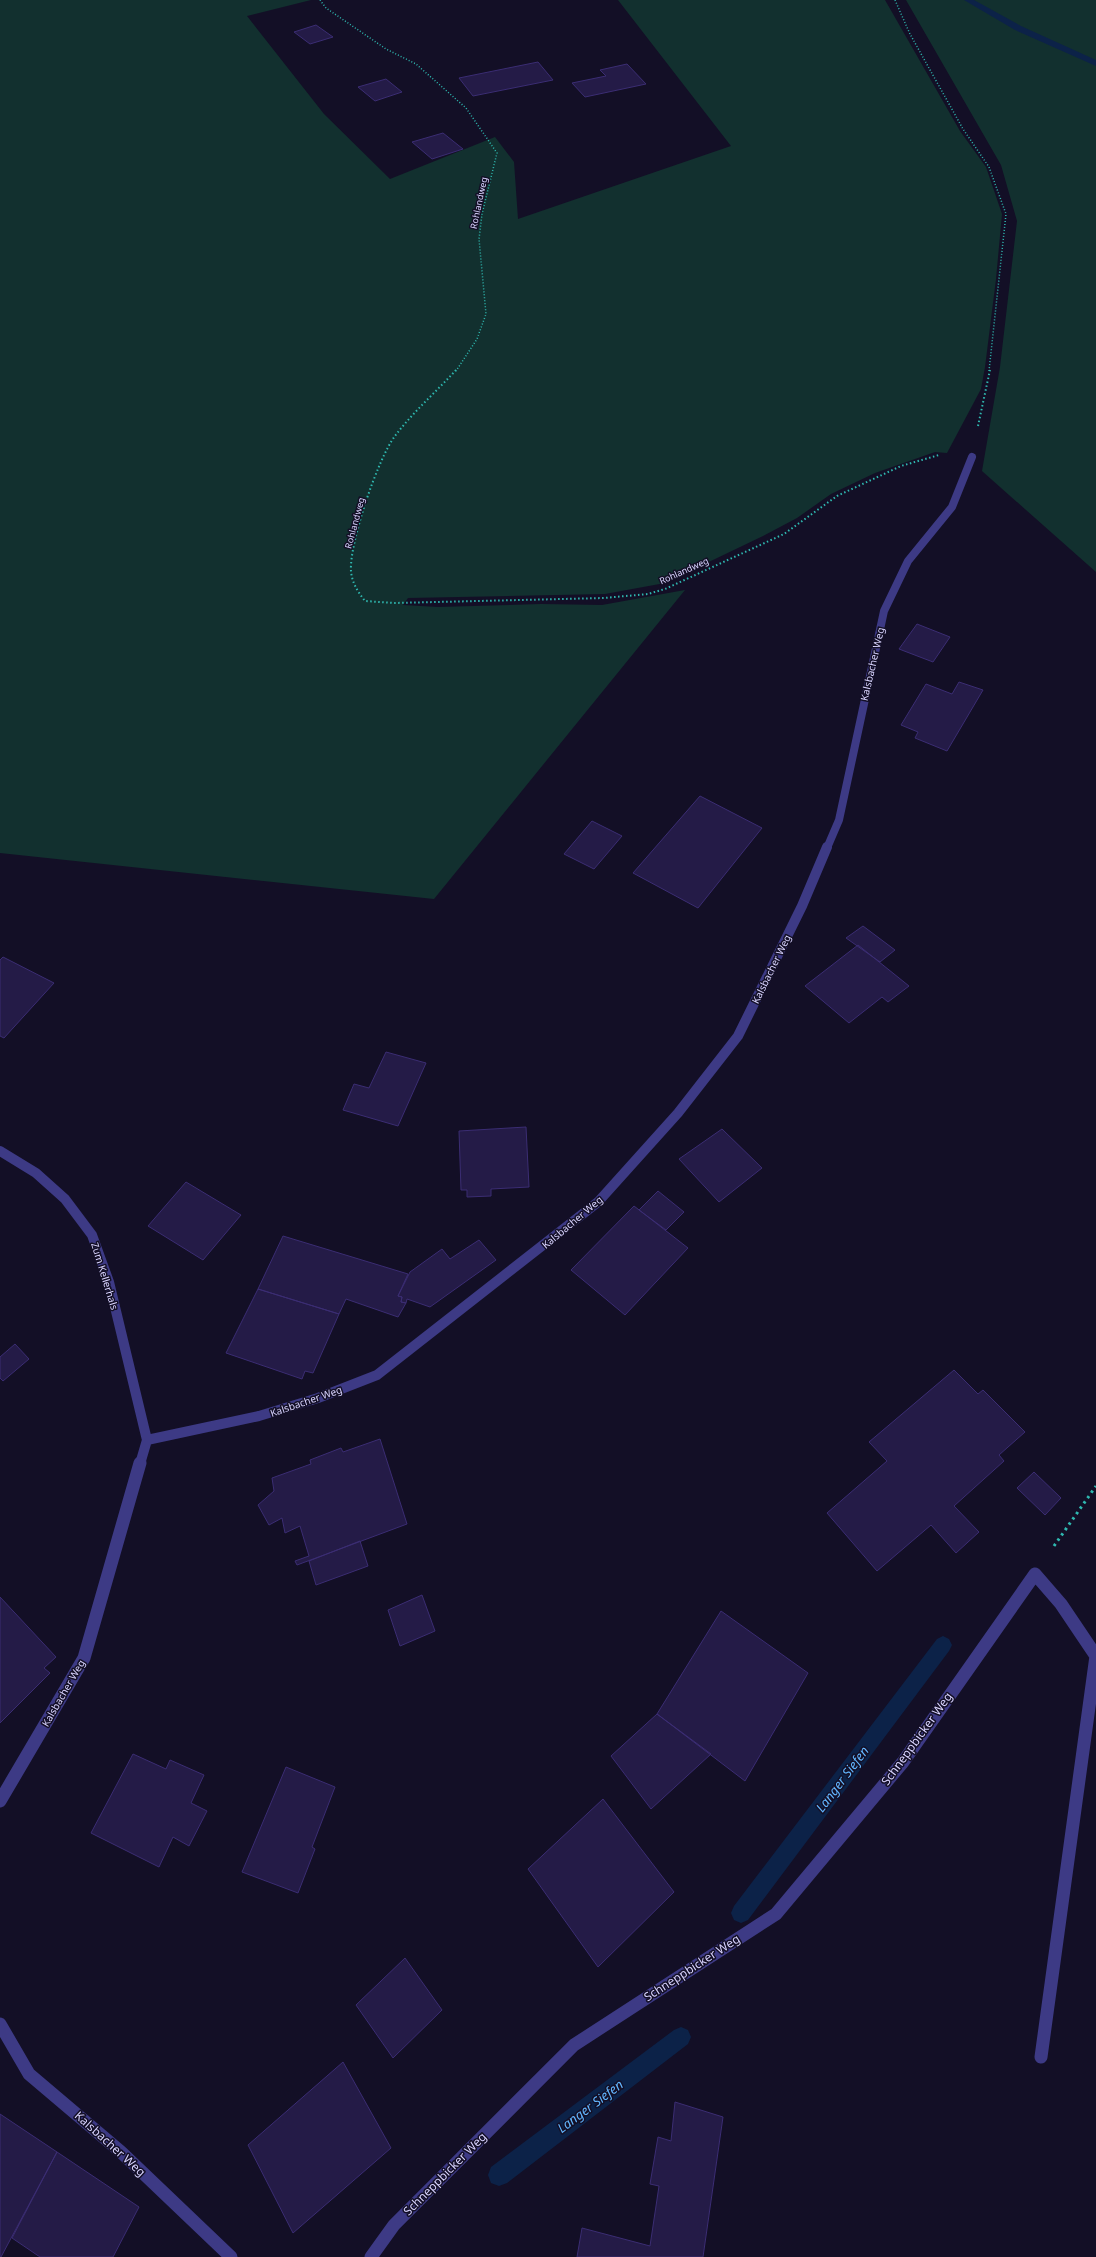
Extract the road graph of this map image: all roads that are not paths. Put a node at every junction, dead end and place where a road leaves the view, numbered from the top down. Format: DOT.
graph roads {
  1 [pos="972,458"];
  2 [pos="0,1151"];
  3 [pos="147,1440"];
  4 [pos="0,1801"];
  5 [pos="0,2024"];
  6 [pos="1041,2057"];
  7 [pos="231,2257"];
  8 [pos="371,2257"];
  1 -- 3 [label="street, Kalsbacher Weg"];
  2 -- 3 [label="street, Zum Kellerhals"];
  3 -- 4 [label="street, Kalsbacher Weg"];
  5 -- 7 [label="street, Kalsbacher Weg"];
  6 -- 8 [label="street, Schneppbicker Weg"];
}
